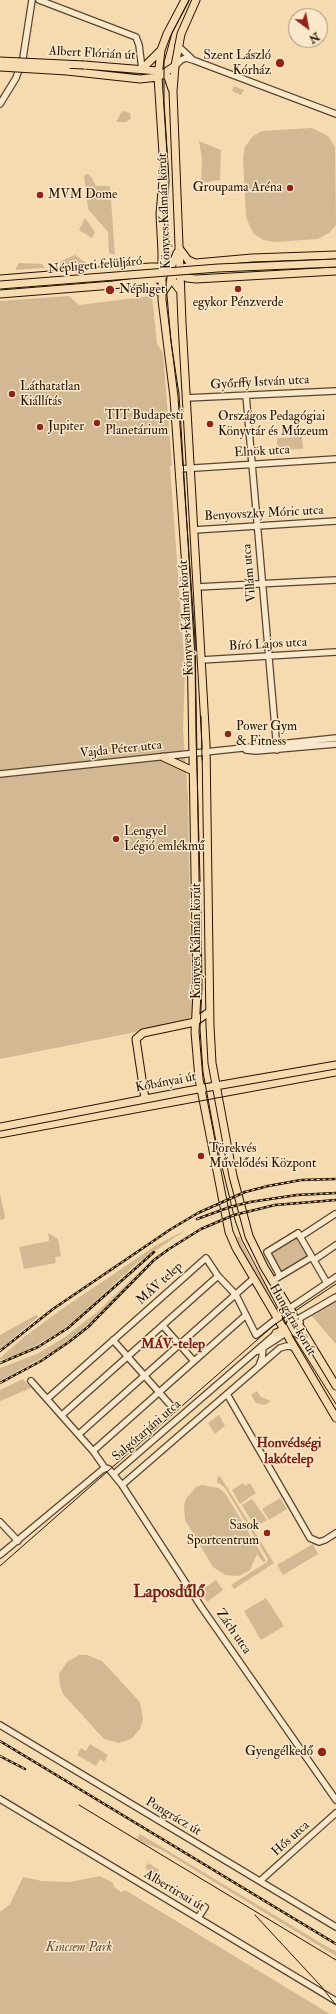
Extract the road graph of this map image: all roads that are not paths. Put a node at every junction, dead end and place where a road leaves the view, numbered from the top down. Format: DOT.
graph roads {
  1 [pos="32,0"];
  2 [pos="39,0"];
  3 [pos="185,0"];
  4 [pos="196,0"];
  5 [pos="178,46"];
  6 [pos="161,50"];
  7 [pos="193,60"];
  8 [pos="0,61"];
  9 [pos="174,66"];
  10 [pos="0,67"];
  11 [pos="85,69"];
  12 [pos="142,69"];
  13 [pos="160,74"];
  14 [pos="140,79"];
  15 [pos="173,91"];
  16 [pos="158,93"];
  17 [pos="0,104"];
  18 [pos="336,114"];
  19 [pos="178,248"];
  20 [pos="162,252"];
  21 [pos="336,255"];
  22 [pos="236,259"];
  23 [pos="196,263"];
  24 [pos="336,263"];
  25 [pos="172,265"];
  26 [pos="150,267"];
  27 [pos="128,268"];
  28 [pos="113,270"];
  29 [pos="179,270"];
  30 [pos="336,271"];
  31 [pos="164,272"];
  32 [pos="238,276"];
  33 [pos="171,278"];
  34 [pos="196,279"];
  35 [pos="0,280"];
  36 [pos="142,282"];
  37 [pos="129,283"];
  38 [pos="0,285"];
  39 [pos="113,285"];
  40 [pos="180,291"];
  41 [pos="0,294"];
  42 [pos="162,294"];
  43 [pos="336,391"];
  44 [pos="246,395"];
  45 [pos="186,398"];
  46 [pos="336,459"];
  47 [pos="252,463"];
  48 [pos="190,468"];
  49 [pos="179,469"];
  50 [pos="336,521"];
  51 [pos="257,526"];
  52 [pos="194,530"];
  53 [pos="336,580"];
  54 [pos="262,584"];
  55 [pos="197,587"];
  56 [pos="336,652"];
  57 [pos="269,656"];
  58 [pos="201,660"];
  59 [pos="336,738"];
  60 [pos="336,744"];
  61 [pos="277,747"];
  62 [pos="206,753"];
  63 [pos="192,754"];
  64 [pos="163,757"];
  65 [pos="193,771"];
  66 [pos="0,774"];
  67 [pos="209,1012"];
  68 [pos="195,1022"];
  69 [pos="336,1064"];
  70 [pos="216,1086"];
  71 [pos="201,1088"];
  72 [pos="145,1099"];
  73 [pos="0,1127"];
  74 [pos="335,1214"];
  75 [pos="228,1232"];
  76 [pos="249,1236"];
  77 [pos="300,1237"];
  78 [pos="336,1245"];
  79 [pos="313,1259"];
  80 [pos="218,1276"];
  81 [pos="280,1276"];
  82 [pos="336,1277"];
  83 [pos="254,1278"];
  84 [pos="272,1281"];
  85 [pos="327,1283"];
  86 [pos="236,1295"];
  87 [pos="336,1297"];
  88 [pos="290,1309"];
  89 [pos="246,1315"];
  90 [pos="163,1326"];
  91 [pos="287,1327"];
  92 [pos="113,1340"];
  93 [pos="310,1342"];
  94 [pos="180,1345"];
  95 [pos="263,1346"];
  96 [pos="294,1347"];
  97 [pos="128,1357"];
  98 [pos="194,1361"];
  99 [pos="258,1368"];
  100 [pos="145,1376"];
  101 [pos="31,1381"];
  102 [pos="336,1386"];
  103 [pos="159,1392"];
  104 [pos="227,1394"];
  105 [pos="47,1399"];
  106 [pos="174,1408"];
  107 [pos="62,1415"];
  108 [pos="336,1418"];
  109 [pos="79,1434"];
  110 [pos="93,1451"];
  111 [pos="105,1468"];
  112 [pos="114,1474"];
  113 [pos="122,1485"];
  114 [pos="0,1522"];
  115 [pos="336,1533"];
  116 [pos="18,1541"];
  117 [pos="0,1555"];
  118 [pos="0,1725"];
  119 [pos="0,1799"];
  120 [pos="336,1800"];
  121 [pos="336,1813"];
  122 [pos="260,1881"];
  123 [pos="205,1907"];
  124 [pos="198,1918"];
  125 [pos="336,1927"];
  126 [pos="336,2001"];
  1 -- 17 [label="street"];
  2 -- 12 [label="street, Albert Flórián út"];
  3 -- 6 [label="main road, Könyves Kálmán körút"];
  4 -- 5 [label="main road, Könyves Kálmán körút"];
  5 -- 7 [label="street"];
  5 -- 9 [label="main road, Könyves Kálmán körút"];
  6 -- 12 [label="main road"];
  6 -- 13 [label="main road, Könyves Kálmán körút"];
  7 -- 9 [label="street"];
  7 -- 18 [label="street"];
  8 -- 11 [label="main road, Albert Flórián út, bridge"];
  9 -- 13 [label="main road"];
  9 -- 15 [label="main road, Könyves Kálmán körút"];
  10 -- 11 [label="main road, Albert Flórián út, bridge"];
  11 -- 12 [label="main road, Albert Flórián út"];
  11 -- 14 [label="main road, Albert Flórián út"];
  12 -- 13 [label="main road"];
  13 -- 14 [label="main road, Albert Flórián út"];
  13 -- 15 [label="main road"];
  13 -- 16 [label="main road, Könyves Kálmán körút"];
  14 -- 16 [label="main road"];
  15 -- 19 [label="main road, Könyves Kálmán körút"];
  16 -- 20 [label="main road, Könyves Kálmán körút"];
  19 -- 23 [label="main road"];
  19 -- 25 [label="main road"];
  19 -- 29 [label="main road, Könyves Kálmán körút"];
  20 -- 25 [label="main road"];
  20 -- 26 [label="main road"];
  20 -- 31 [label="main road, Könyves Kálmán körút"];
  21 -- 22 [label="main road"];
  22 -- 23 [label="main road"];
  22 -- 32 [label="main road"];
  23 -- 29 [label="main road"];
  23 -- 34 [label="main road"];
  24 -- 38 [label="main road, Népligeti felüljáró, bridge"];
  25 -- 29 [label="main road"];
  25 -- 31 [label="main road"];
  26 -- 27 [label="main road"];
  26 -- 31 [label="main road"];
  27 -- 28 [label="main road"];
  27 -- 37 [label="main road"];
  28 -- 35 [label="main road"];
  28 -- 39 [label="main road"];
  29 -- 33 [label="main road"];
  29 -- 34 [label="main road"];
  29 -- 40 [label="main road, Könyves Kálmán körút"];
  30 -- 32 [label="main road"];
  31 -- 33 [label="main road"];
  31 -- 36 [label="main road"];
  31 -- 42 [label="main road, Könyves Kálmán körút"];
  32 -- 34 [label="main road"];
  33 -- 40 [label="main road"];
  33 -- 42 [label="main road"];
  34 -- 40 [label="main road"];
  36 -- 37 [label="main road"];
  36 -- 42 [label="main road"];
  37 -- 39 [label="main road"];
  39 -- 41 [label="main road"];
  40 -- 45 [label="main road, Könyves Kálmán körút"];
  42 -- 49 [label="main road, Könyves Kálmán körút"];
  43 -- 44 [label="street, Győrffy István utca"];
  44 -- 45 [label="street, Győrffy István utca"];
  44 -- 47 [label="street, Villám utca"];
  45 -- 48 [label="main road, Könyves Kálmán körút"];
  46 -- 47 [label="street, Elnök utca"];
  47 -- 48 [label="street, Elnök utca"];
  47 -- 51 [label="street, Villám utca"];
  48 -- 49 [label="street, Elnök utca"];
  48 -- 52 [label="main road, Könyves Kálmán körút"];
  49 -- 63 [label="main road, Könyves Kálmán körút"];
  50 -- 51 [label="street, Benyovszky Móric utca"];
  51 -- 52 [label="street, Benyovszky Móric utca"];
  51 -- 54 [label="street, Villám utca"];
  52 -- 55 [label="main road, Könyves Kálmán körút"];
  53 -- 54 [label="street"];
  54 -- 55 [label="street"];
  54 -- 57 [label="street, Villám utca"];
  55 -- 58 [label="main road, Könyves Kálmán körút"];
  56 -- 57 [label="street, Bíró Lajos utca"];
  57 -- 58 [label="street, Bíró Lajos utca"];
  57 -- 61 [label="street, Villám utca"];
  58 -- 62 [label="main road, Könyves Kálmán körút"];
  59 -- 61 [label="street, Vajda Péter utca"];
  60 -- 61 [label="street, Vajda Péter utca"];
  61 -- 62 [label="street, Vajda Péter utca"];
  62 -- 63 [label="street, Vajda Péter utca"];
  62 -- 67 [label="main road, Könyves Kálmán körút"];
  63 -- 64 [label="street, Vajda Péter utca"];
  63 -- 65 [label="main road, Könyves Kálmán körút"];
  64 -- 65 [label="main road"];
  64 -- 66 [label="street, Vajda Péter utca"];
  65 -- 68 [label="main road, Könyves Kálmán körút"];
  67 -- 68 [label="main road"];
  67 -- 70 [label="main road, Könyves Kálmán körút"];
  68 -- 71 [label="main road, Könyves Kálmán körút"];
  68 -- 72 [label="main road"];
  69 -- 70 [label="main road, Kőbányai út"];
  70 -- 71 [label="main road, Kőbányai út"];
  70 -- 76 [label="main road, Könyves Kálmán körút"];
  71 -- 72 [label="main road, Kőbányai út"];
  71 -- 75 [label="main road, Könyves Kálmán körút"];
  72 -- 73 [label="main road, Kőbányai út"];
  74 -- 77 [label="street"];
  75 -- 83 [label="main road, Hungária körút"];
  76 -- 84 [label="main road, Hungária körút"];
  77 -- 79 [label="street"];
  77 -- 81 [label="street"];
  78 -- 79 [label="street"];
  79 -- 81 [label="street"];
  79 -- 85 [label="street"];
  80 -- 86 [label="street, MÁV telep"];
  80 -- 90 [label="street"];
  80 -- 92 [label="street, MÁV telep"];
  81 -- 84 [label="street"];
  82 -- 85 [label="street"];
  83 -- 86 [label="street"];
  83 -- 91 [label="main road, Hungária körút"];
  84 -- 88 [label="main road, Hungária körút"];
  85 -- 88 [label="street"];
  86 -- 89 [label="street, MÁV telep"];
  86 -- 94 [label="street"];
  87 -- 91 [label="street, Salgótarjáni utca"];
  88 -- 91 [label="main road, Hungária körút"];
  88 -- 91 [label="main road"];
  89 -- 91 [label="street, MÁV telep"];
  89 -- 98 [label="street"];
  90 -- 94 [label="street"];
  90 -- 97 [label="street"];
  91 -- 93 [label="main road, Hungária körút"];
  91 -- 93 [label="main road"];
  91 -- 95 [label="street, Salgótarjáni utca"];
  91 -- 96 [label="main road, Hungária körút"];
  92 -- 97 [label="street"];
  92 -- 105 [label="street, MÁV telep"];
  93 -- 102 [label="main road, Hungária körút"];
  94 -- 98 [label="street"];
  94 -- 100 [label="street"];
  95 -- 99 [label="street"];
  95 -- 112 [label="street, Salgótarjáni utca"];
  96 -- 99 [label="street, Salgótarjáni utca"];
  96 -- 108 [label="main road, Hungária körút"];
  97 -- 100 [label="street"];
  97 -- 107 [label="street"];
  98 -- 103 [label="street"];
  99 -- 104 [label="street, Salgótarjáni utca"];
  100 -- 103 [label="street"];
  100 -- 109 [label="street"];
  101 -- 105 [label="street"];
  103 -- 106 [label="street"];
  103 -- 110 [label="street"];
  104 -- 113 [label="street, Salgótarjáni utca"];
  104 -- 115 [label="street"];
  105 -- 107 [label="street"];
  107 -- 109 [label="street"];
  109 -- 110 [label="street"];
  110 -- 111 [label="street"];
  111 -- 112 [label="street, Salgótarjáni utca"];
  111 -- 116 [label="street, Salgótarjáni utca"];
  112 -- 113 [label="street, Zách utca"];
  113 -- 120 [label="street, Zách utca"];
  114 -- 116 [label="street"];
  116 -- 117 [label="street, Salgótarjáni utca"];
  118 -- 122 [label="street, Pongrácz út"];
  119 -- 124 [label="street, Albertirsai út"];
  121 -- 122 [label="street, Hős utca"];
  122 -- 125 [label="street, Pongrácz út"];
  123 -- 124 [label="street"];
  124 -- 126 [label="street, Albertirsai út"];
}
